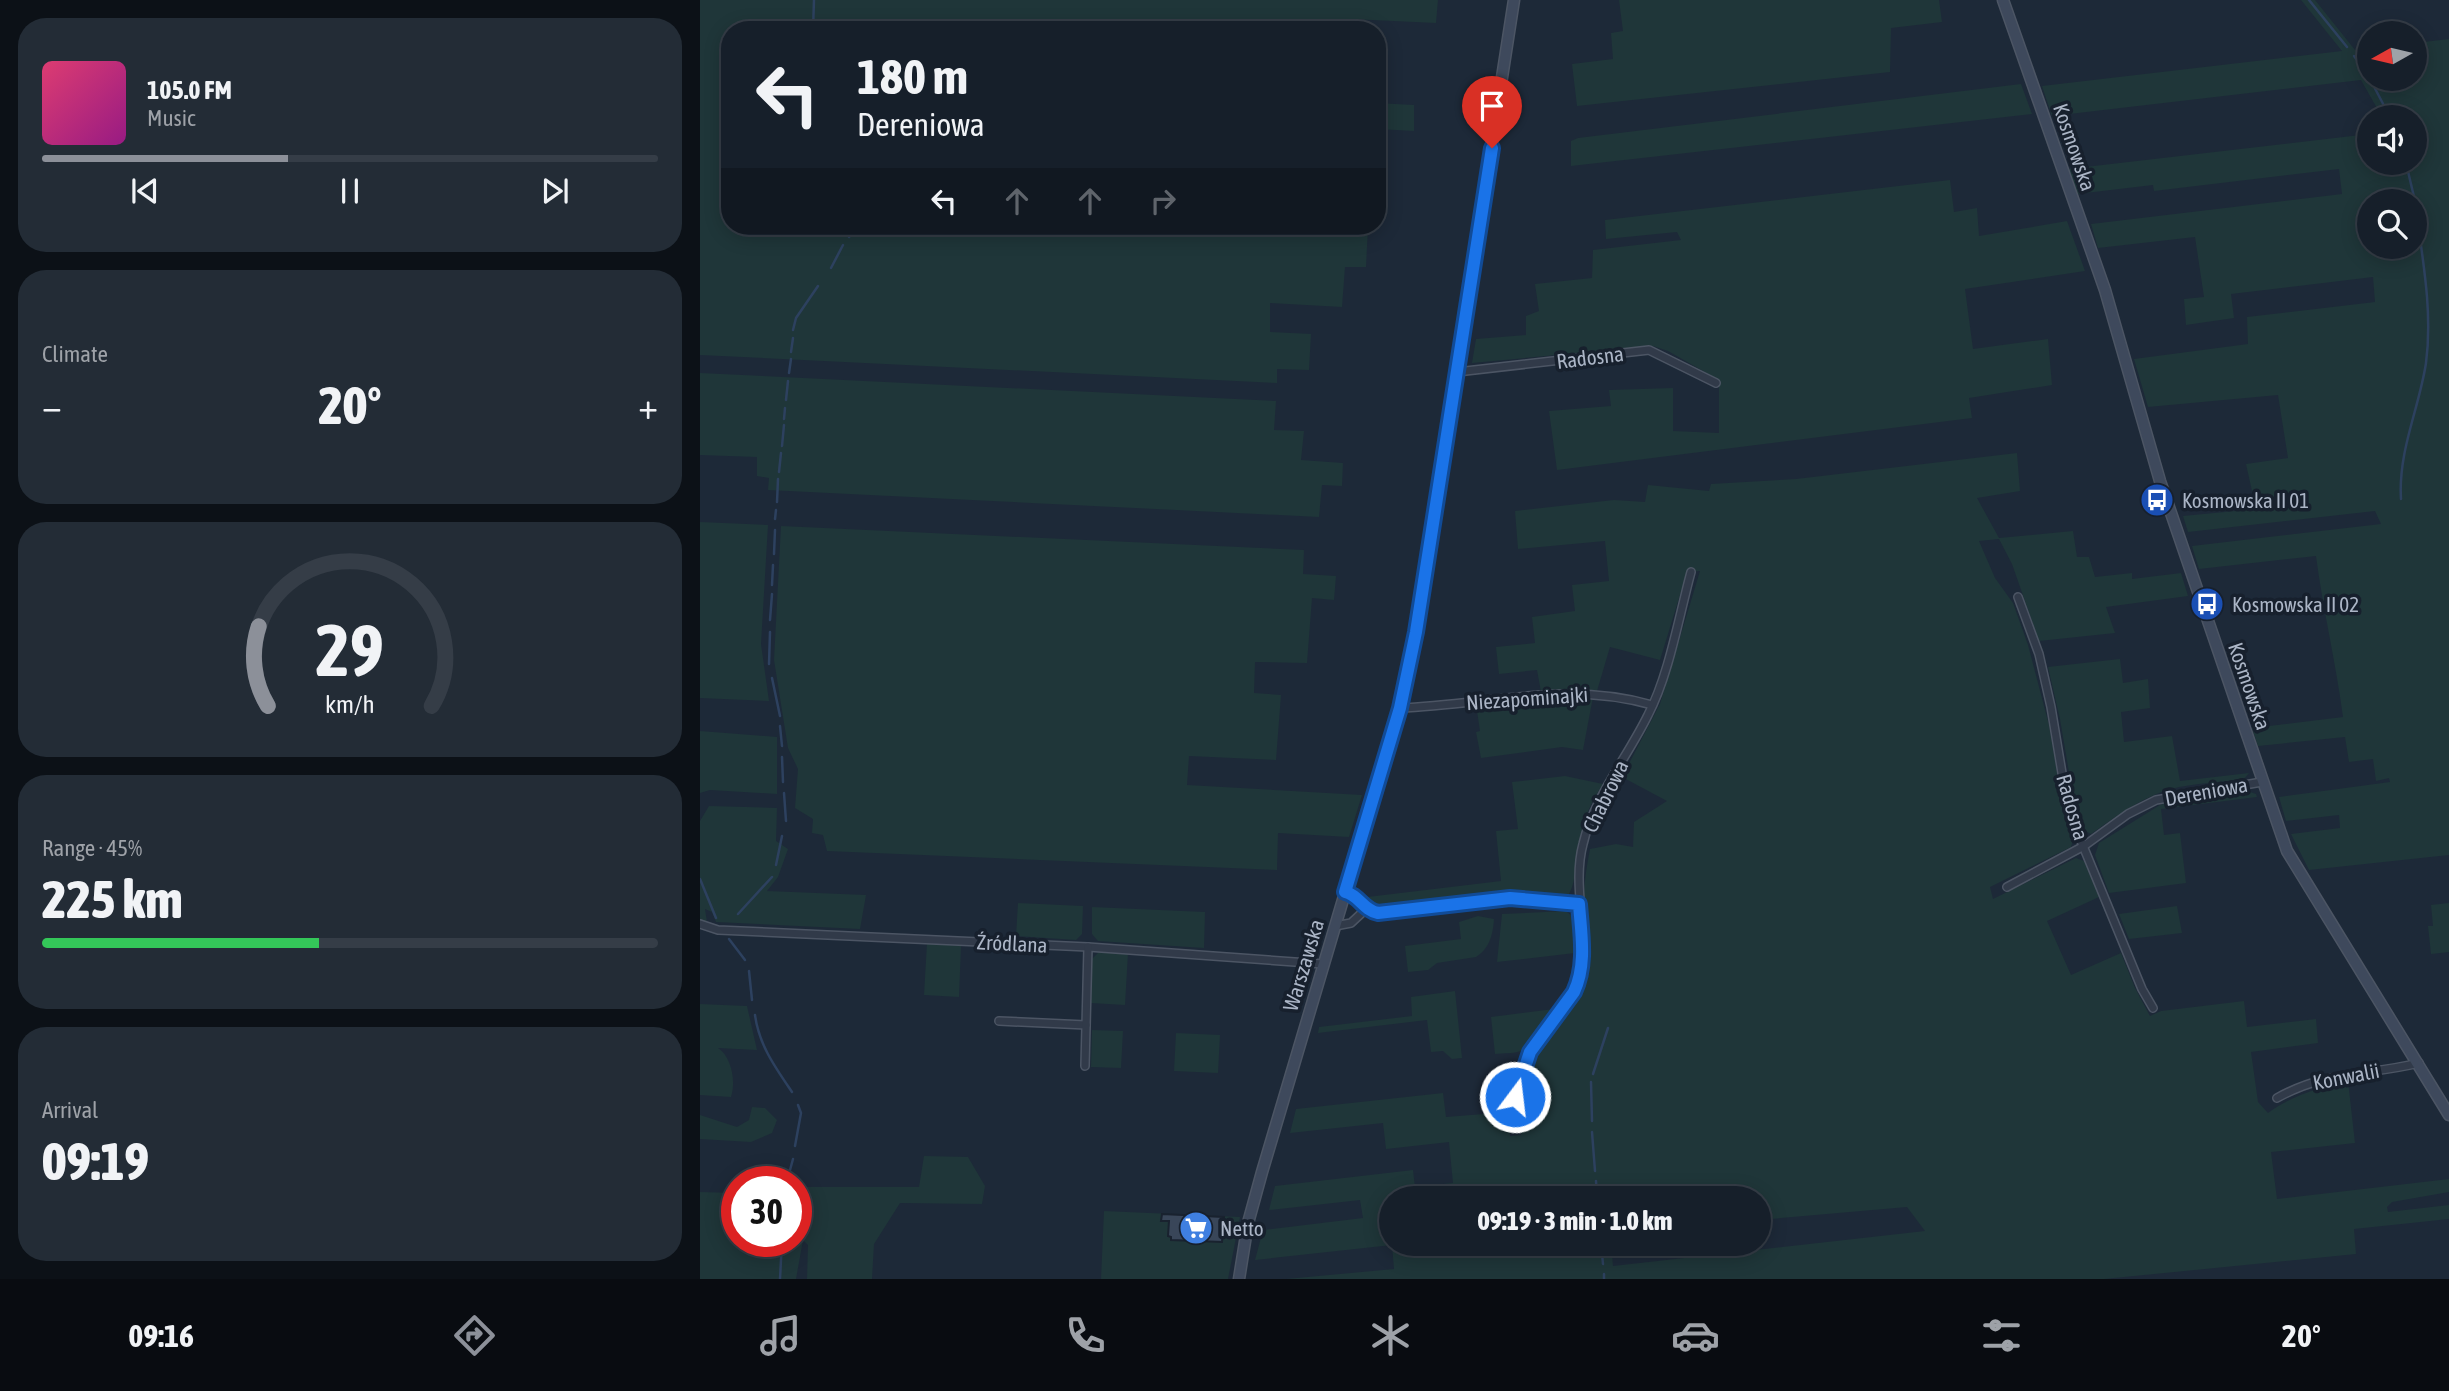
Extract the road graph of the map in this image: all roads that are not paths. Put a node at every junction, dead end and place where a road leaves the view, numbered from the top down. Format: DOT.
graph roads {
  1 [pos="1514,0"];
  2 [pos="2003,0"];
  3 [pos="1457,372"];
  4 [pos="1716,383"];
  5 [pos="1692,572"];
  6 [pos="2018,597"];
  7 [pos="1652,705"];
  8 [pos="1400,708"];
  9 [pos="2262,782"];
  10 [pos="2084,846"];
  11 [pos="2007,887"];
  12 [pos="1345,892"];
  13 [pos="1579,904"];
  14 [pos="1366,909"];
  15 [pos="700,924"];
  16 [pos="1335,926"];
  17 [pos="1088,947"];
  18 [pos="1323,964"];
  19 [pos="2153,1008"];
  20 [pos="999,1021"];
  21 [pos="1086,1026"];
  22 [pos="2419,1063"];
  23 [pos="1085,1066"];
  24 [pos="1515,1097"];
  25 [pos="2277,1098"];
  26 [pos="2449,1115"];
  27 [pos="1238,1279"];
  1 -- 3 [label="main road, Warszawska"];
  2 -- 9 [label="main road, Kosmowska"];
  3 -- 4 [label="street, Radosna"];
  3 -- 8 [label="main road, Warszawska"];
  5 -- 7 [label="street, Chabrowa"];
  6 -- 10 [label="street, Radosna"];
  7 -- 8 [label="street, Niezapominajki"];
  7 -- 13 [label="street, Chabrowa"];
  8 -- 12 [label="main road, Warszawska"];
  9 -- 10 [label="street, Dereniowa"];
  9 -- 22 [label="main road, Kosmowska"];
  10 -- 11 [label="street, Dereniowa"];
  10 -- 19 [label="street, Radosna"];
  12 -- 14 [label="street"];
  12 -- 16 [label="main road, Warszawska"];
  13 -- 14 [label="street"];
  13 -- 24 [label="street, Chabrowa"];
  14 -- 16 [label="street"];
  15 -- 17 [label="street, Źródlana"];
  16 -- 18 [label="main road, Warszawska"];
  17 -- 18 [label="street, Źródlana"];
  17 -- 21 [label="street"];
  18 -- 27 [label="main road, Warszawska"];
  20 -- 21 [label="street"];
  21 -- 23 [label="street"];
  22 -- 25 [label="street, Konwalii"];
  22 -- 26 [label="main road, Kosmowska"];
}
